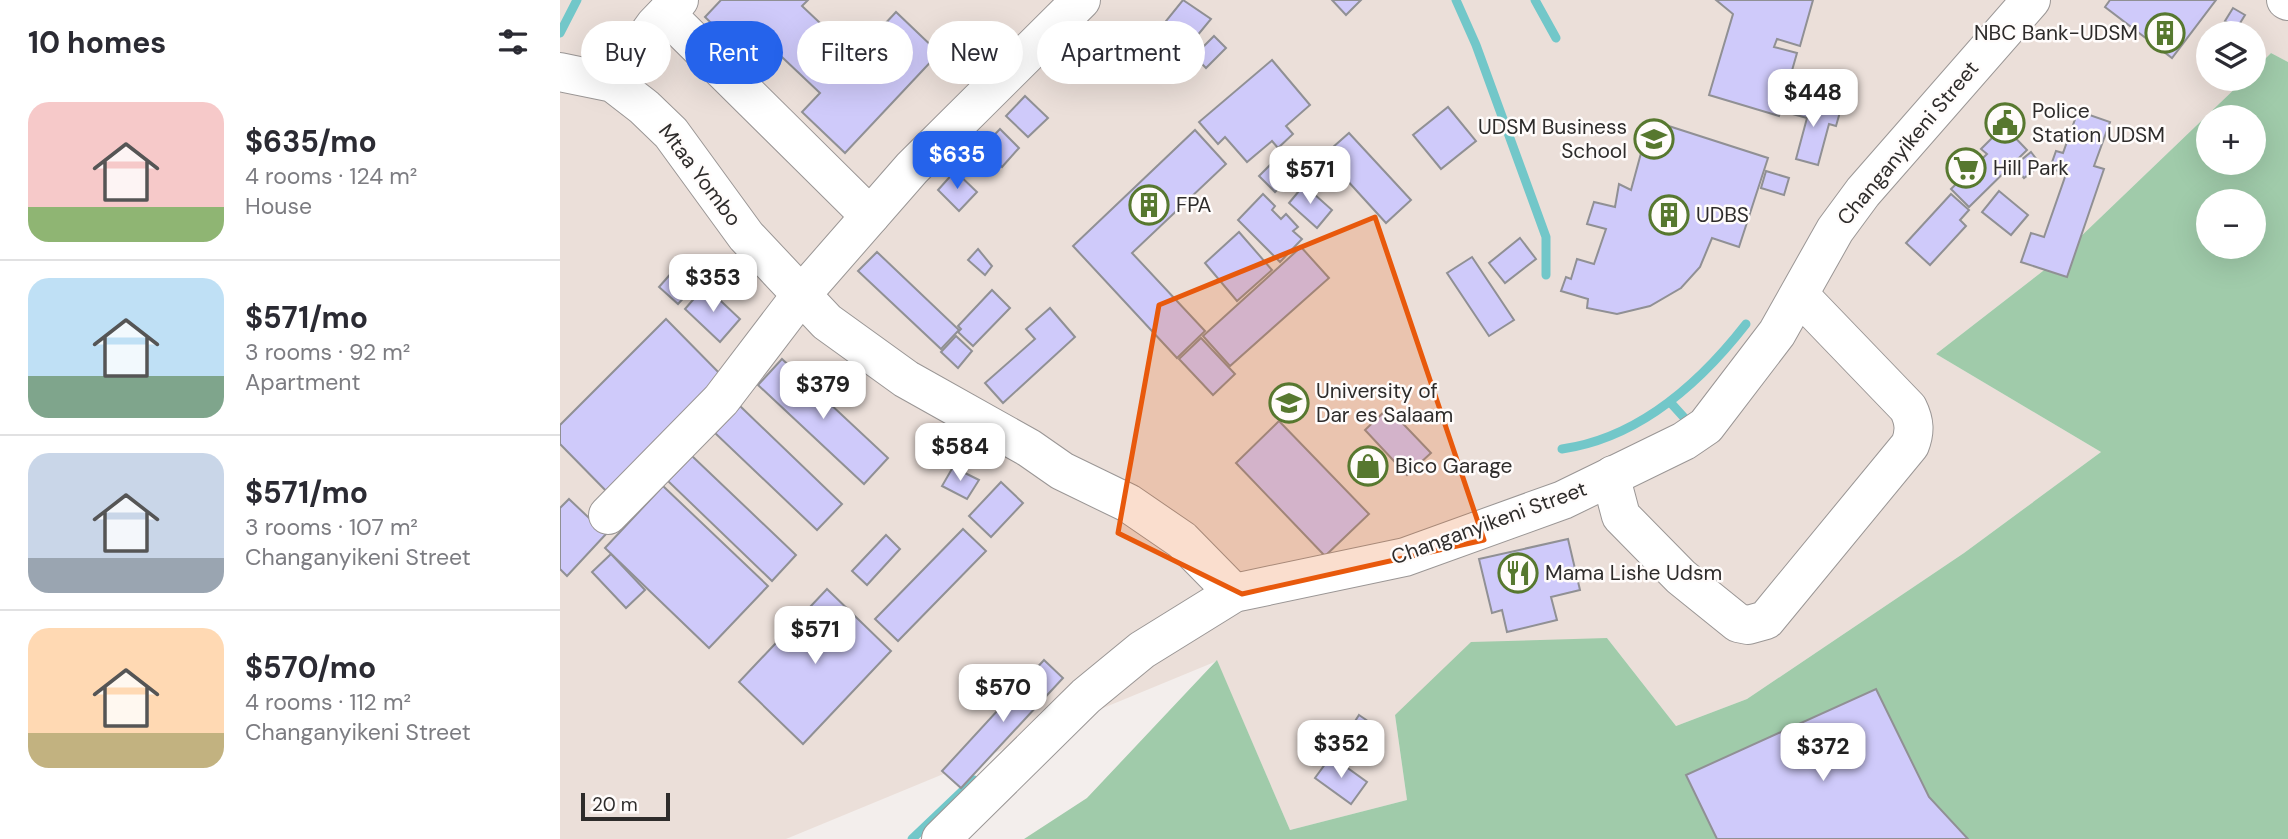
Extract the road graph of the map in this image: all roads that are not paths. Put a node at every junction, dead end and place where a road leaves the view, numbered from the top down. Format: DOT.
graph roads {
  1 [pos="1081,0"];
  2 [pos="2031,0"];
  3 [pos="673,7"];
  4 [pos="662,21"];
  5 [pos="560,72"];
  6 [pos="581,76"];
  7 [pos="614,84"];
  8 [pos="870,216"];
  9 [pos="1801,292"];
  10 [pos="801,295"];
  11 [pos="1614,475"];
  12 [pos="608,515"];
  13 [pos="1234,593"];
  14 [pos="941,839"];
  1 -- 8 [label="street"];
  2 -- 9 [label="street, Changanyikeni Street"];
  3 -- 4 [label="street"];
  3 -- 8 [label="street"];
  5 -- 6 [label="street, Mtaa Yombo"];
  7 -- 10 [label="street, Mtaa Yombo"];
  8 -- 10 [label="street"];
  9 -- 11 [label="street, Changanyikeni Street"];
  9 -- 11 [label="street"];
  10 -- 12 [label="street"];
  10 -- 13 [label="street, Mtaa Yombo"];
  11 -- 13 [label="street, Changanyikeni Street"];
  13 -- 14 [label="street, Changanyikeni Street"];
}
